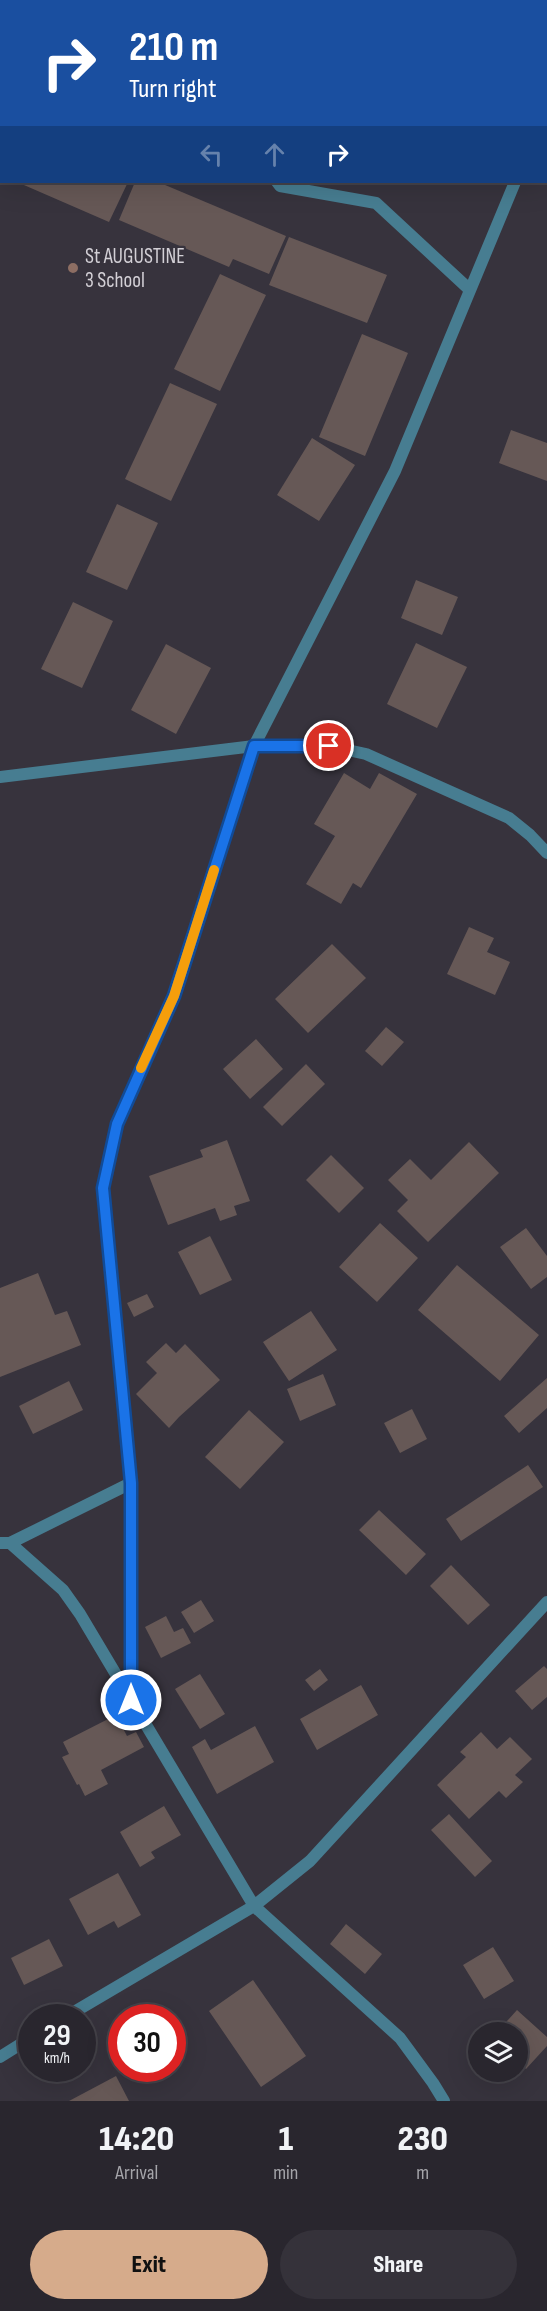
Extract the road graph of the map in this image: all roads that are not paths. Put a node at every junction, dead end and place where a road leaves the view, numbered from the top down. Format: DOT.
graph roads {
  1 [pos="278,183"];
  2 [pos="515,183"];
  3 [pos="470,290"];
  4 [pos="254,746"];
  5 [pos="0,777"];
  6 [pos="547,853"];
  7 [pos="131,1483"];
  8 [pos="5,1543"];
  9 [pos="547,1602"];
  10 [pos="131,1700"];
  11 [pos="254,1906"];
  12 [pos="88,2004"];
  13 [pos="18,2046"];
  14 [pos="0,2057"];
  15 [pos="444,2101"];
  1 -- 3 [label="street"];
  2 -- 3 [label="street"];
  3 -- 4 [label="street"];
  4 -- 5 [label="street"];
  4 -- 6 [label="street"];
  4 -- 7 [label="street"];
  7 -- 8 [label="street"];
  7 -- 10 [label="street"];
  8 -- 10 [label="street"];
  9 -- 11 [label="street"];
  10 -- 11 [label="street"];
  11 -- 12 [label="street"];
  11 -- 15 [label="street"];
  13 -- 14 [label="street"];
}
